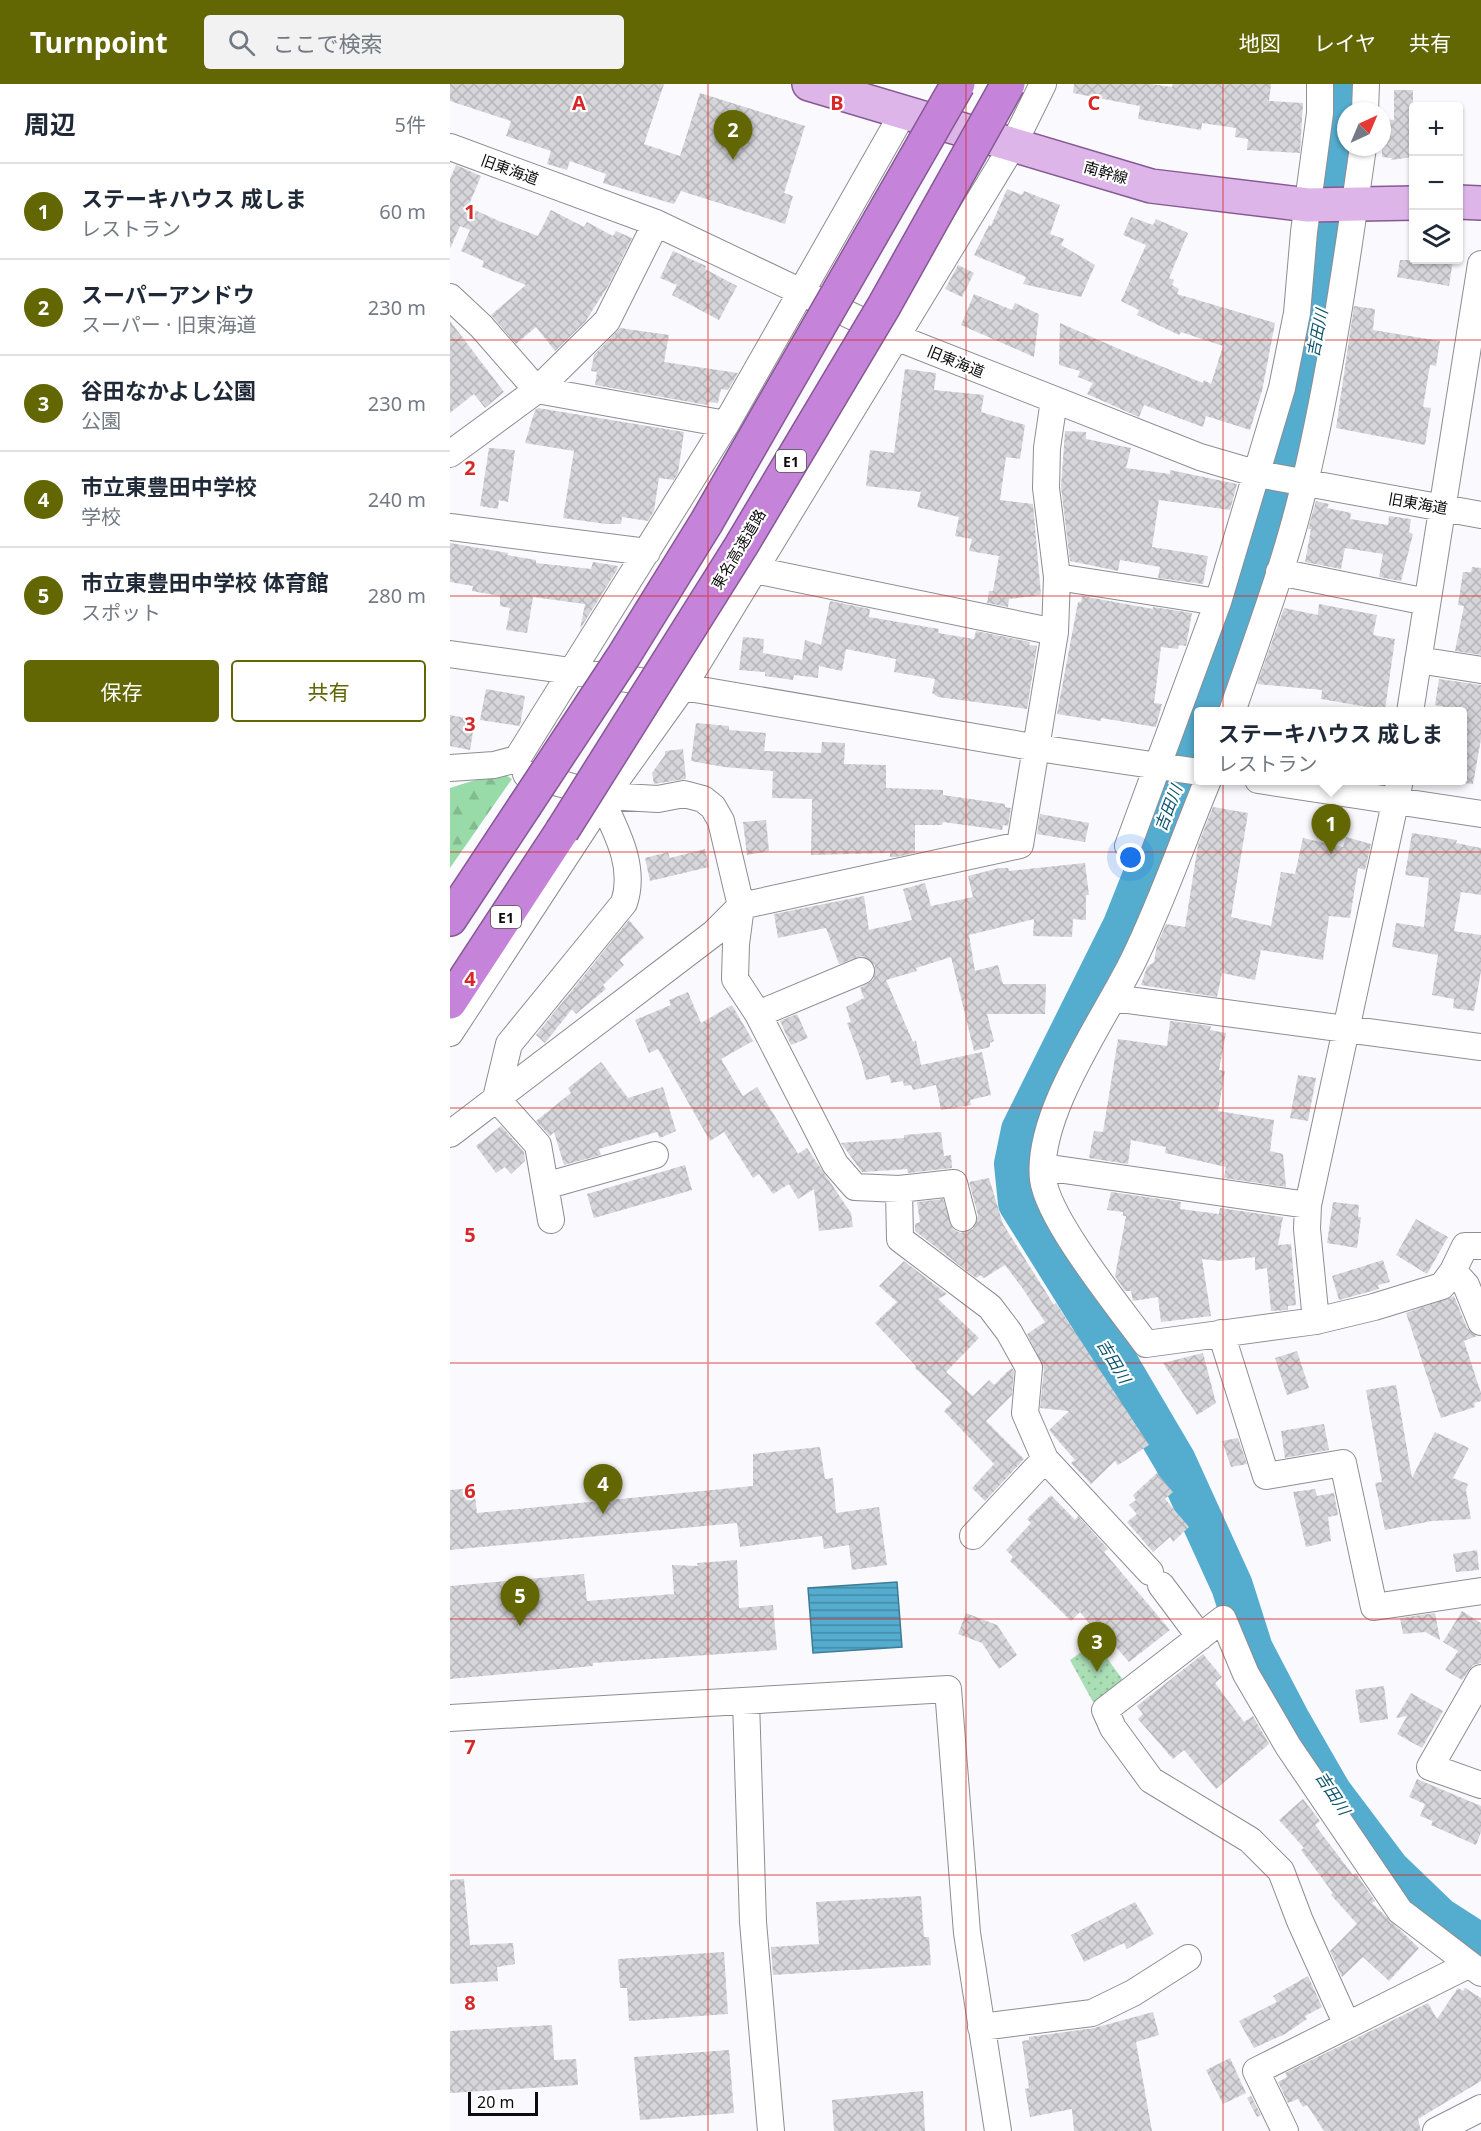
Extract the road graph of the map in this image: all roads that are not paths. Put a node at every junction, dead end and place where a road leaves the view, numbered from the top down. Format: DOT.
graph roads {
  1 [pos="809,84"];
  2 [pos="958,84"];
  3 [pos="1008,84"];
  4 [pos="1043,84"];
  5 [pos="1320,84"];
  6 [pos="1366,84"];
  7 [pos="1365,102"];
  8 [pos="903,113"];
  9 [pos="1013,145"];
  10 [pos="450,147"];
  11 [pos="1362,156"];
  12 [pos="1463,202"];
  13 [pos="1409,203"];
  14 [pos="1481,203"];
  15 [pos="1308,205"];
  16 [pos="1355,205"];
  17 [pos="656,223"];
  18 [pos="1481,264"];
  19 [pos="800,291"];
  20 [pos="450,297"];
  21 [pos="898,338"];
  22 [pos="537,390"];
  23 [pos="1054,400"];
  24 [pos="726,424"];
  25 [pos="450,454"];
  26 [pos="1258,474"];
  27 [pos="1305,483"];
  28 [pos="1441,507"];
  29 [pos="1481,515"];
  30 [pos="450,527"];
  31 [pos="647,552"];
  32 [pos="755,570"];
  33 [pos="1279,572"];
  34 [pos="1057,576"];
  35 [pos="1218,602"];
  36 [pos="1427,602"];
  37 [pos="1055,632"];
  38 [pos="450,654"];
  39 [pos="1418,660"];
  40 [pos="574,670"];
  41 [pos="1481,670"];
  42 [pos="682,687"];
  43 [pos="1233,707"];
  44 [pos="1411,707"];
  45 [pos="1038,748"];
  46 [pos="494,765"];
  47 [pos="1160,765"];
  48 [pos="450,768"];
  49 [pos="1194,771"];
  50 [pos="1206,785"];
  51 [pos="1322,785"];
  52 [pos="1398,791"];
  53 [pos="603,799"];
  54 [pos="1481,814"];
  55 [pos="1128,846"];
  56 [pos="741,906"];
  57 [pos="450,919"];
  58 [pos="861,971"];
  59 [pos="1113,998"];
  60 [pos="450,1002"];
  61 [pos="758,1014"];
  62 [pos="1346,1030"];
  63 [pos="450,1033"];
  64 [pos="1481,1047"];
  65 [pos="496,1098"];
  66 [pos="450,1134"];
  67 [pos="655,1155"];
  68 [pos="1043,1167"];
  69 [pos="545,1186"];
  70 [pos="899,1189"];
  71 [pos="1308,1205"];
  72 [pos="963,1218"];
  73 [pos="551,1220"];
  74 [pos="1481,1246"];
  75 [pos="1453,1271"];
  76 [pos="1316,1321"];
  77 [pos="1481,1322"];
  78 [pos="1221,1332"];
  79 [pos="1045,1459"];
  80 [pos="973,1536"];
  81 [pos="1481,1591"];
  82 [pos="1200,1637"];
  83 [pos="1481,1678"];
  84 [pos="746,1701"];
  85 [pos="450,1718"];
  86 [pos="1481,1785"];
  87 [pos="1188,1958"];
  88 [pos="1474,1969"];
  89 [pos="1347,2025"];
  90 [pos="981,2027"];
  91 [pos="1481,2108"];
  92 [pos="771,2131"];
  93 [pos="998,2131"];
  94 [pos="1286,2131"];
  95 [pos="1436,2131"];
  1 -- 8 [label="main road, 南幹線"];
  2 -- 57 [label="highway, bridge"];
  3 -- 60 [label="highway, 東名高速道路 / E1, bridge"];
  4 -- 9 [label="street"];
  5 -- 15 [label="street"];
  6 -- 7 [label="street"];
  8 -- 9 [label="main road, 南幹線"];
  8 -- 19 [label="street"];
  9 -- 15 [label="main road, 南幹線"];
  9 -- 21 [label="street"];
  10 -- 17 [label="street, 旧東海道"];
  11 -- 16 [label="street"];
  12 -- 14 [label="main road"];
  13 -- 16 [label="main road, 南幹線"];
  15 -- 16 [label="main road, 南幹線"];
  15 -- 26 [label="street"];
  16 -- 27 [label="street"];
  17 -- 19 [label="street, 旧東海道"];
  17 -- 22 [label="street"];
  18 -- 28 [label="street"];
  19 -- 21 [label="street, 旧東海道"];
  19 -- 24 [label="street"];
  20 -- 22 [label="street"];
  21 -- 23 [label="street, 旧東海道"];
  21 -- 32 [label="street"];
  22 -- 24 [label="street"];
  22 -- 25 [label="street"];
  23 -- 26 [label="street, 旧東海道"];
  23 -- 34 [label="street"];
  24 -- 31 [label="street"];
  26 -- 27 [label="street, 旧東海道"];
  26 -- 35 [label="street"];
  27 -- 28 [label="street, 旧東海道"];
  27 -- 33 [label="street"];
  28 -- 29 [label="street, 旧東海道"];
  28 -- 36 [label="street"];
  30 -- 31 [label="street"];
  31 -- 40 [label="street"];
  32 -- 37 [label="street"];
  32 -- 42 [label="street"];
  33 -- 36 [label="street"];
  33 -- 43 [label="street"];
  34 -- 35 [label="street"];
  34 -- 37 [label="street"];
  35 -- 47 [label="street"];
  36 -- 39 [label="street"];
  37 -- 45 [label="street"];
  38 -- 40 [label="street"];
  39 -- 41 [label="street"];
  39 -- 44 [label="street"];
  40 -- 42 [label="street"];
  40 -- 46 [label="street"];
  42 -- 45 [label="street"];
  42 -- 53 [label="street"];
  45 -- 47 [label="street"];
  45 -- 56 [label="street"];
  46 -- 48 [label="street"];
  46 -- 53 [label="street"];
  47 -- 49 [label="street"];
  47 -- 55 [label="street"];
  50 -- 59 [label="street"];
  51 -- 52 [label="street"];
  52 -- 54 [label="street"];
  52 -- 62 [label="street"];
  53 -- 56 [label="street"];
  53 -- 63 [label="street"];
  53 -- 65 [label="street"];
  56 -- 61 [label="street"];
  56 -- 65 [label="street"];
  58 -- 61 [label="street"];
  59 -- 62 [label="street"];
  59 -- 68 [label="street"];
  61 -- 70 [label="street"];
  62 -- 64 [label="street"];
  62 -- 71 [label="street"];
  65 -- 66 [label="street"];
  65 -- 69 [label="street"];
  67 -- 69 [label="street"];
  68 -- 71 [label="street"];
  68 -- 78 [label="street"];
  69 -- 73 [label="street"];
  70 -- 72 [label="street"];
  70 -- 79 [label="street"];
  71 -- 76 [label="street"];
  74 -- 75 [label="street"];
  75 -- 76 [label="street"];
  75 -- 77 [label="street"];
  76 -- 78 [label="street"];
  78 -- 81 [label="street"];
  79 -- 80 [label="street"];
  79 -- 82 [label="street"];
  82 -- 88 [label="street"];
  82 -- 89 [label="street"];
  83 -- 86 [label="street"];
  84 -- 85 [label="street"];
  84 -- 90 [label="street"];
  84 -- 92 [label="street"];
  87 -- 90 [label="street"];
  88 -- 89 [label="street"];
  89 -- 94 [label="street"];
  90 -- 93 [label="street"];
  91 -- 95 [label="street"];
}
